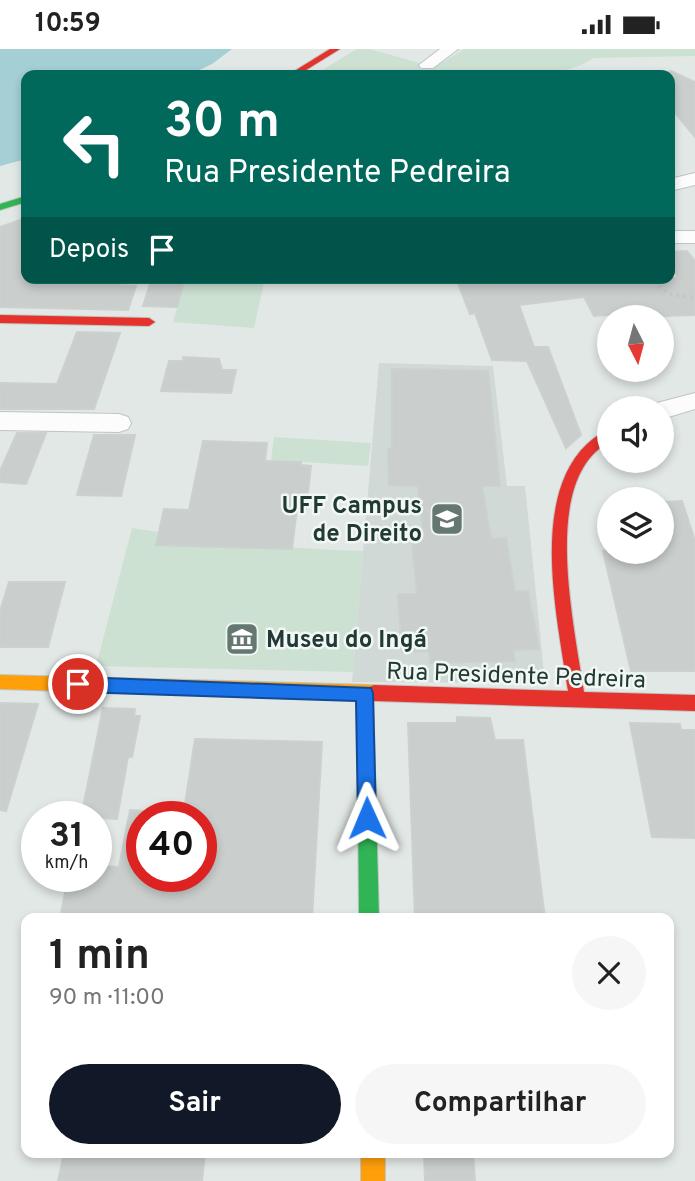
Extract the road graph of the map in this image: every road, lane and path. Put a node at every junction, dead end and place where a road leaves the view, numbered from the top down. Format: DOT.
graph roads {
  1 [pos="336,49"];
  2 [pos="450,49"];
  3 [pos="427,65"];
  4 [pos="300,70"];
  5 [pos="695,179"];
  6 [pos="675,184"];
  7 [pos="21,201"];
  8 [pos="0,207"];
  9 [pos="675,237"];
  10 [pos="695,237"];
  11 [pos="655,284"];
  12 [pos="695,298"];
  13 [pos="0,319"];
  14 [pos="149,322"];
  15 [pos="695,401"];
  16 [pos="674,407"];
  17 [pos="0,421"];
  18 [pos="119,423"];
  19 [pos="597,446"];
  20 [pos="0,682"];
  21 [pos="365,693"];
  22 [pos="577,699"];
  23 [pos="695,703"];
  24 [pos="369,913"];
  25 [pos="373,1158"];
  26 [pos="373,1181"];
  1 -- 4 [label="street"];
  2 -- 3 [label="street"];
  5 -- 6 [label="street"];
  7 -- 8 [label="street"];
  9 -- 10 [label="street"];
  11 -- 12 [label="path"];
  13 -- 14 [label="street"];
  15 -- 16 [label="street"];
  17 -- 18 [label="street"];
  19 -- 22 [label="street"];
  20 -- 21 [label="street, Rua Presidente Pedreira"];
  21 -- 22 [label="street, Rua Presidente Pedreira"];
  21 -- 24 [label="street"];
  22 -- 23 [label="street, Rua Presidente Pedreira"];
  25 -- 26 [label="street"];
}
